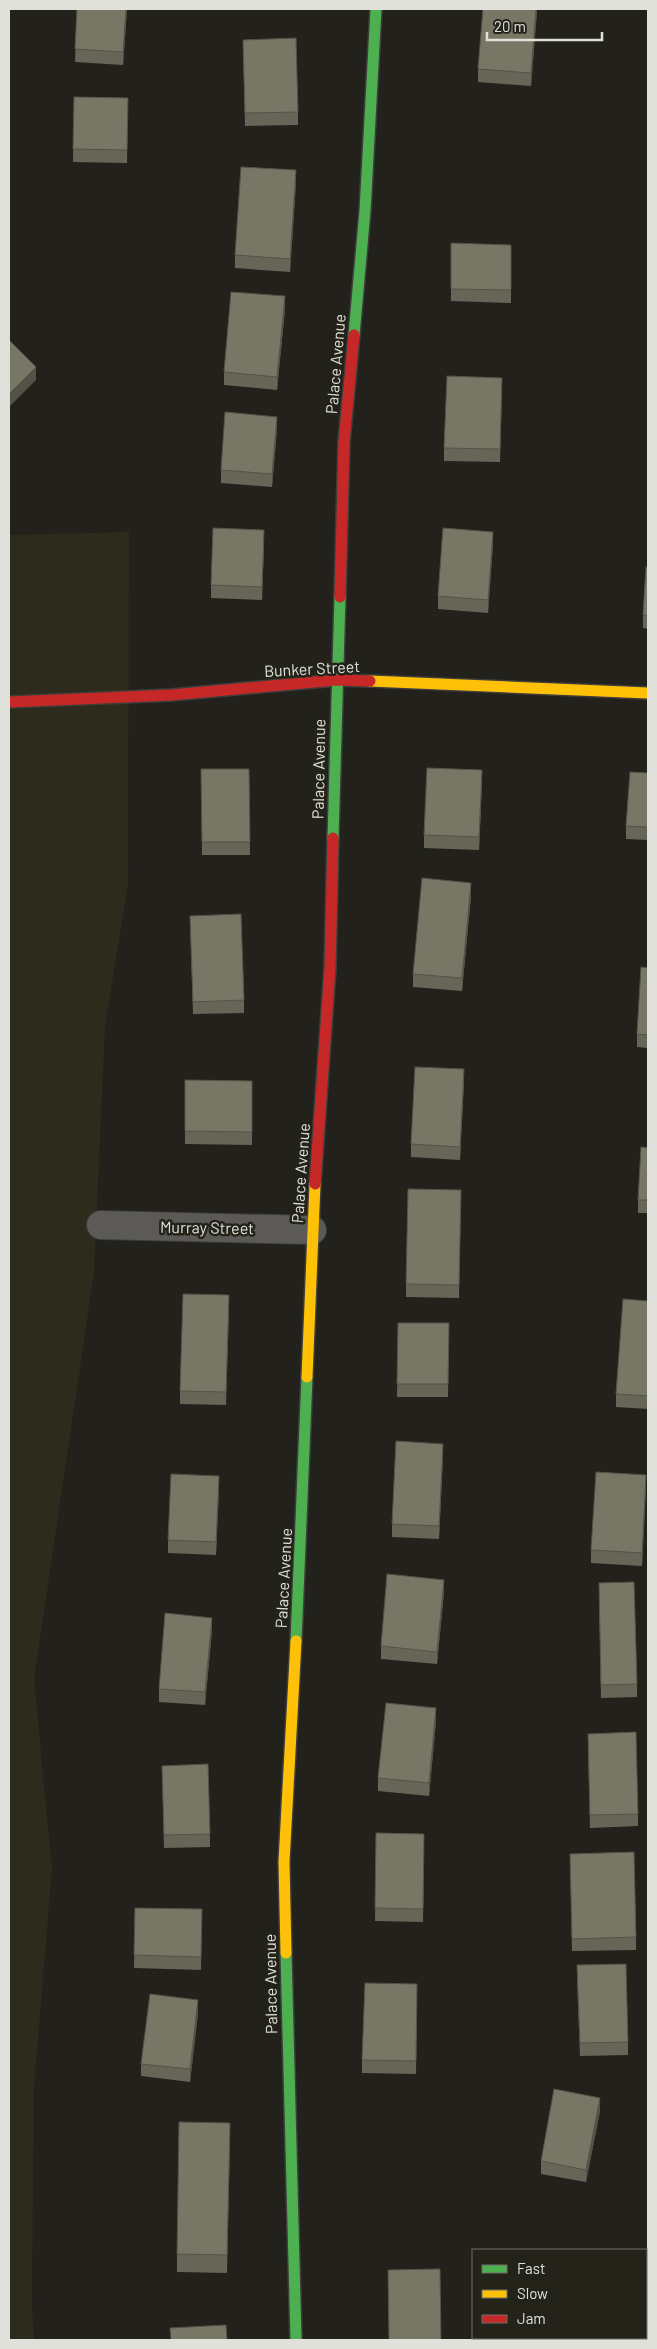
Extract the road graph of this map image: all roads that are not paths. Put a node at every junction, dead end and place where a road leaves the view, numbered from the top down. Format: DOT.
graph roads {
  1 [pos="376,9"];
  2 [pos="336,680"];
  3 [pos="648,693"];
  4 [pos="9,702"];
  5 [pos="101,1225"];
  6 [pos="312,1230"];
  7 [pos="296,2340"];
  1 -- 2 [label="street, Palace Avenue"];
  2 -- 3 [label="street, Bunker Street"];
  2 -- 4 [label="street, Bunker Street"];
  2 -- 6 [label="street, Palace Avenue"];
  5 -- 6 [label="street, Murray Street"];
  6 -- 7 [label="street, Palace Avenue"];
}
